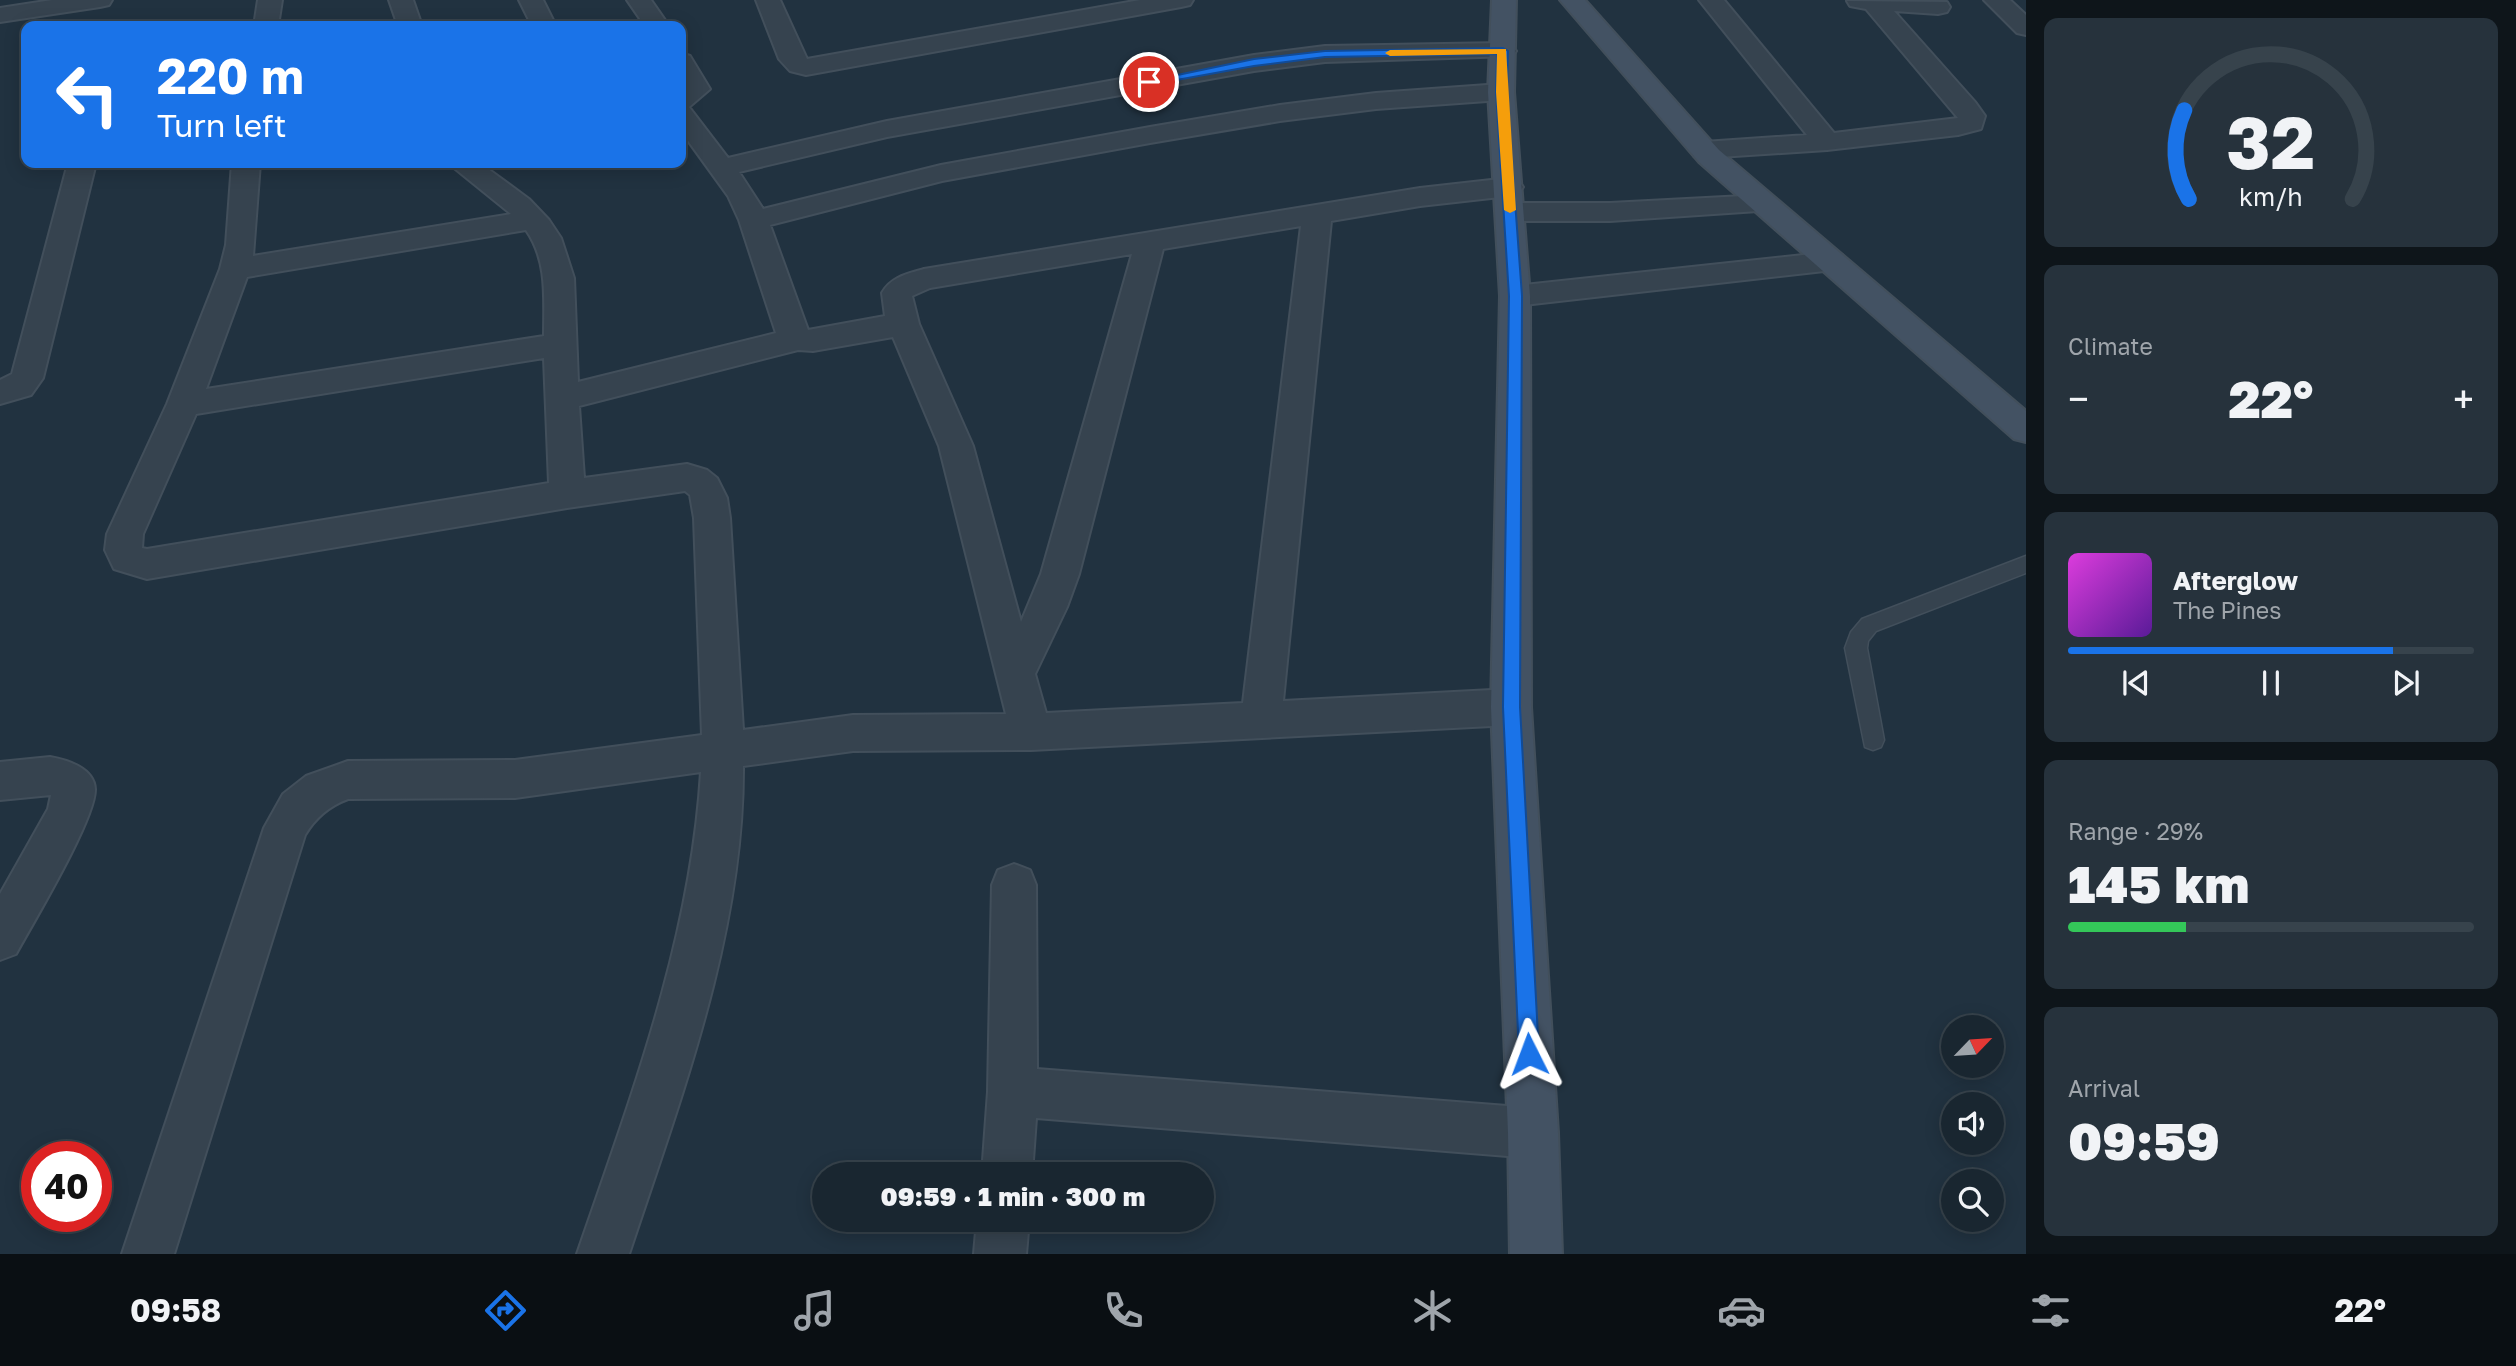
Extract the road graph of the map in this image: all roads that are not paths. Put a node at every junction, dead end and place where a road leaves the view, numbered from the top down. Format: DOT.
graph roads {
  1 [pos="270,0"];
  2 [pos="401,0"];
  3 [pos="531,0"];
  4 [pos="639,0"];
  5 [pos="768,0"];
  6 [pos="1181,0"];
  7 [pos="1504,0"];
  8 [pos="1572,0"];
  9 [pos="1711,0"];
  10 [pos="1996,0"];
  11 [pos="1861,1"];
  12 [pos="114,4"];
  13 [pos="1938,6"];
  14 [pos="0,15"];
  15 [pos="267,21"];
  16 [pos="408,21"];
  17 [pos="542,21"];
  18 [pos="654,21"];
  19 [pos="2026,28"];
  20 [pos="1503,51"];
  21 [pos="686,70"];
  22 [pos="1502,92"];
  23 [pos="686,97"];
  24 [pos="686,119"];
  25 [pos="1827,142"];
  26 [pos="1704,150"];
  27 [pos="724,167"];
  28 [pos="81,168"];
  29 [pos="246,168"];
  30 [pos="469,168"];
  31 [pos="1509,199"];
  32 [pos="1763,204"];
  33 [pos="1317,215"];
  34 [pos="754,219"];
  35 [pos="531,220"];
  36 [pos="1150,242"];
  37 [pos="1831,262"];
  38 [pos="235,269"];
  39 [pos="1515,296"];
  40 [pos="903,324"];
  41 [pos="798,339"];
  42 [pos="560,344"];
  43 [pos="0,392"];
  44 [pos="563,398"];
  45 [pos="184,404"];
  46 [pos="2026,430"];
  47 [pos="567,494"];
  48 [pos="2026,564"];
  49 [pos="1015,675"];
  50 [pos="1511,707"];
  51 [pos="1261,719"];
  52 [pos="1031,732"];
  53 [pos="1872,740"];
  54 [pos="723,750"];
  55 [pos="0,781"];
  56 [pos="1014,885"];
  57 [pos="0,938"];
  58 [pos="1013,1092"];
  59 [pos="1533,1133"];
  60 [pos="1008,1162"];
  61 [pos="1002,1232"];
  62 [pos="148,1254"];
  63 [pos="603,1254"];
  64 [pos="1000,1254"];
  65 [pos="1536,1254"];
  1 -- 15 [label="street"];
  2 -- 16 [label="street"];
  3 -- 17 [label="street"];
  4 -- 18 [label="street"];
  5 -- 6 [label="street"];
  7 -- 20 [label="street"];
  8 -- 26 [label="street"];
  9 -- 25 [label="street"];
  10 -- 19 [label="street"];
  11 -- 13 [label="street"];
  11 -- 25 [label="street"];
  12 -- 14 [label="street"];
  20 -- 22 [label="street"];
  20 -- 27 [label="street"];
  21 -- 23 [label="street"];
  22 -- 31 [label="street"];
  22 -- 34 [label="street"];
  24 -- 27 [label="street"];
  25 -- 26 [label="street"];
  26 -- 32 [label="street"];
  27 -- 34 [label="street"];
  28 -- 43 [label="street"];
  29 -- 38 [label="street"];
  30 -- 35 [label="street"];
  31 -- 32 [label="street"];
  31 -- 33 [label="street"];
  31 -- 39 [label="street"];
  32 -- 37 [label="street"];
  33 -- 36 [label="street"];
  33 -- 51 [label="street"];
  34 -- 41 [label="street"];
  35 -- 38 [label="street"];
  35 -- 42 [label="street"];
  36 -- 40 [label="street"];
  36 -- 49 [label="street"];
  37 -- 39 [label="street"];
  37 -- 46 [label="street"];
  38 -- 45 [label="street"];
  39 -- 50 [label="street"];
  40 -- 41 [label="street"];
  40 -- 49 [label="street"];
  41 -- 44 [label="street"];
  42 -- 44 [label="street"];
  42 -- 45 [label="street"];
  44 -- 47 [label="street"];
  45 -- 47 [label="street"];
  47 -- 54 [label="street"];
  48 -- 53 [label="lane"];
  49 -- 52 [label="street"];
  50 -- 51 [label="street"];
  50 -- 59 [label="street"];
  51 -- 52 [label="street"];
  52 -- 54 [label="street"];
  54 -- 62 [label="street"];
  54 -- 63 [label="street"];
  55 -- 57 [label="street"];
  56 -- 58 [label="street"];
  58 -- 59 [label="street"];
  58 -- 60 [label="street"];
  59 -- 65 [label="street"];
  61 -- 64 [label="street"];
}
